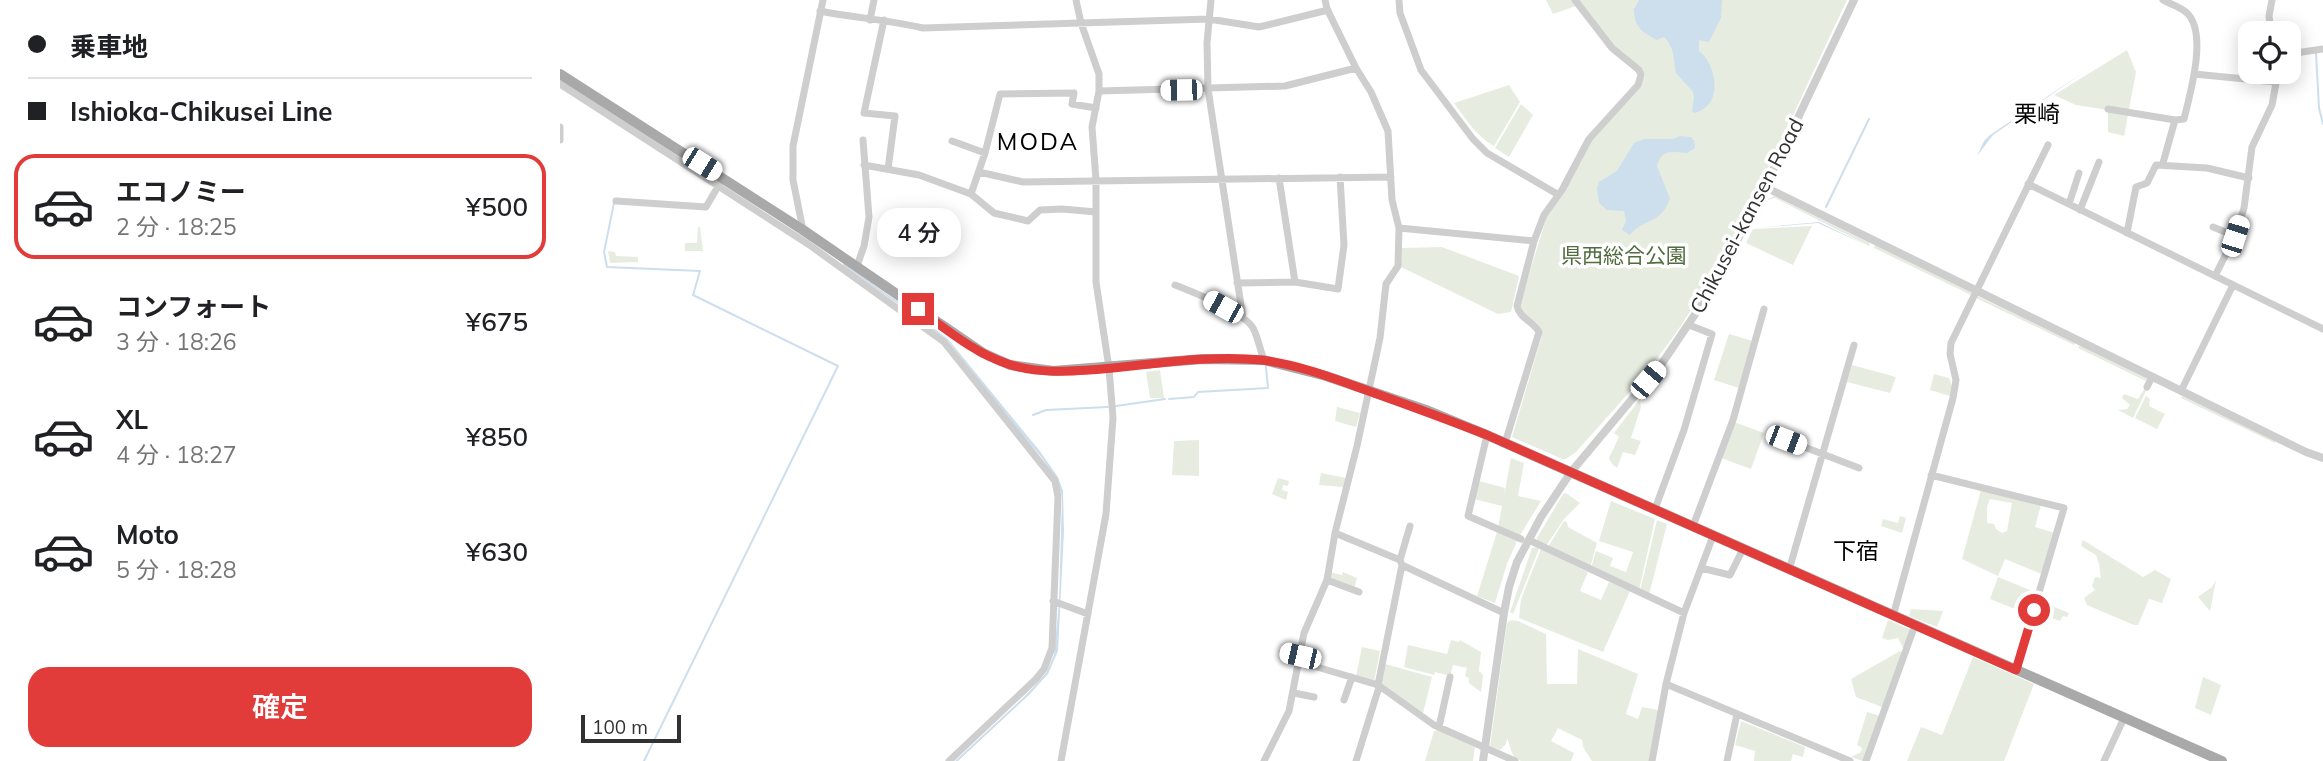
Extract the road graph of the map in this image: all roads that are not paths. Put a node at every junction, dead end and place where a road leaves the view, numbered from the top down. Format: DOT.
graph roads {
  1 [pos="823,0"];
  2 [pos="873,0"];
  3 [pos="1076,0"];
  4 [pos="1211,0"];
  5 [pos="1325,0"];
  6 [pos="1399,0"];
  7 [pos="1575,0"];
  8 [pos="1854,0"];
  9 [pos="2163,0"];
  10 [pos="2272,0"];
  11 [pos="1328,10"];
  12 [pos="820,12"];
  13 [pos="1209,19"];
  14 [pos="870,20"];
  15 [pos="884,20"];
  16 [pos="2270,21"];
  17 [pos="1081,23"];
  18 [pos="2323,49"];
  19 [pos="2301,52"];
  20 [pos="1356,68"];
  21 [pos="560,74"];
  22 [pos="2194,74"];
  23 [pos="2238,78"];
  24 [pos="560,84"];
  25 [pos="2276,84"];
  26 [pos="1208,89"];
  27 [pos="1099,91"];
  28 [pos="1096,108"];
  29 [pos="2108,109"];
  30 [pos="2175,120"];
  31 [pos="560,127"];
  32 [pos="560,140"];
  33 [pos="863,140"];
  34 [pos="952,141"];
  35 [pos="2048,145"];
  36 [pos="985,153"];
  37 [pos="2099,162"];
  38 [pos="2163,163"];
  39 [pos="864,165"];
  40 [pos="888,169"];
  41 [pos="979,172"];
  42 [pos="2079,173"];
  43 [pos="1340,177"];
  44 [pos="1391,177"];
  45 [pos="1279,178"];
  46 [pos="2249,178"];
  47 [pos="1222,179"];
  48 [pos="1096,180"];
  49 [pos="720,181"];
  50 [pos="2028,184"];
  51 [pos="1765,187"];
  52 [pos="971,194"];
  53 [pos="1557,194"];
  54 [pos="616,201"];
  55 [pos="2069,204"];
  56 [pos="2080,210"];
  57 [pos="1096,212"];
  58 [pos="2213,227"];
  59 [pos="1399,228"];
  60 [pos="803,230"];
  61 [pos="2127,233"];
  62 [pos="2235,236"];
  63 [pos="811,241"];
  64 [pos="1534,241"];
  65 [pos="857,266"];
  66 [pos="2215,276"];
  67 [pos="1295,282"];
  68 [pos="1237,284"];
  69 [pos="1175,285"];
  70 [pos="2233,285"];
  71 [pos="1977,290"];
  72 [pos="1765,309"];
  73 [pos="1243,318"];
  74 [pos="1689,325"];
  75 [pos="2323,329"];
  76 [pos="1854,345"];
  77 [pos="1264,360"];
  78 [pos="1109,368"];
  79 [pos="2152,377"];
  80 [pos="2147,387"];
  81 [pos="1367,390"];
  82 [pos="2181,391"];
  83 [pos="1487,435"];
  84 [pos="1786,440"];
  85 [pos="1505,443"];
  86 [pos="1822,454"];
  87 [pos="2323,458"];
  88 [pos="1858,468"];
  89 [pos="1571,472"];
  90 [pos="1931,475"];
  91 [pos="1655,509"];
  92 [pos="1410,526"];
  93 [pos="1693,526"];
  94 [pos="1335,533"];
  95 [pos="1713,536"];
  96 [pos="1525,540"];
  97 [pos="1743,549"];
  98 [pos="1401,563"];
  99 [pos="1701,568"];
  100 [pos="1789,570"];
  101 [pos="1327,580"];
  102 [pos="1359,592"];
  103 [pos="1054,601"];
  104 [pos="1504,613"];
  105 [pos="1684,613"];
  106 [pos="1088,614"];
  107 [pos="1894,616"];
  108 [pos="1915,625"];
  109 [pos="1285,653"];
  110 [pos="1300,659"];
  111 [pos="2016,670"];
  112 [pos="1352,677"];
  113 [pos="1450,677"];
  114 [pos="1666,684"];
  115 [pos="1378,686"];
  116 [pos="1294,693"];
  117 [pos="1314,697"];
  118 [pos="1344,700"];
  119 [pos="1737,714"];
  120 [pos="2124,718"];
  121 [pos="1438,727"];
  122 [pos="1485,747"];
  123 [pos="949,761"];
  124 [pos="1062,761"];
  125 [pos="1264,761"];
  126 [pos="1356,761"];
  127 [pos="1483,761"];
  128 [pos="1515,761"];
  129 [pos="1652,761"];
  130 [pos="1727,761"];
  131 [pos="1850,761"];
  132 [pos="1866,761"];
  133 [pos="2104,761"];
  134 [pos="2222,761"];
  1 -- 12 [label="street"];
  2 -- 14 [label="street"];
  3 -- 17 [label="street"];
  4 -- 13 [label="street"];
  5 -- 11 [label="street"];
  6 -- 53 [label="street"];
  7 -- 53 [label="street"];
  8 -- 51 [label="street, Chikusei-kansen Road"];
  9 -- 22 [label="street"];
  10 -- 16 [label="street"];
  11 -- 13 [label="street"];
  11 -- 20 [label="street"];
  12 -- 14 [label="street"];
  12 -- 60 [label="street"];
  13 -- 17 [label="street"];
  13 -- 26 [label="street"];
  14 -- 15 [label="street"];
  15 -- 17 [label="street"];
  15 -- 40 [label="street"];
  17 -- 27 [label="street"];
  18 -- 19 [label="street"];
  20 -- 26 [label="street"];
  20 -- 44 [label="street"];
  21 -- 49 [label="main road"];
  22 -- 23 [label="street"];
  22 -- 30 [label="street"];
  24 -- 49 [label="street"];
  25 -- 46 [label="street"];
  26 -- 27 [label="street"];
  26 -- 47 [label="street"];
  27 -- 28 [label="street"];
  28 -- 36 [label="street"];
  28 -- 48 [label="street"];
  29 -- 30 [label="street"];
  30 -- 38 [label="street"];
  31 -- 32 [label="street"];
  33 -- 39 [label="street"];
  34 -- 36 [label="street"];
  35 -- 50 [label="street"];
  36 -- 41 [label="street"];
  37 -- 56 [label="street"];
  38 -- 46 [label="street"];
  38 -- 61 [label="street"];
  39 -- 40 [label="street"];
  39 -- 65 [label="street"];
  40 -- 52 [label="street"];
  41 -- 48 [label="street"];
  41 -- 52 [label="street"];
  42 -- 55 [label="street"];
  43 -- 44 [label="street"];
  43 -- 45 [label="street"];
  43 -- 67 [label="street"];
  44 -- 59 [label="street"];
  45 -- 47 [label="street"];
  45 -- 67 [label="street"];
  46 -- 62 [label="street"];
  47 -- 48 [label="street"];
  47 -- 68 [label="street"];
  48 -- 57 [label="street"];
  49 -- 54 [label="street"];
  49 -- 60 [label="main road"];
  49 -- 63 [label="street"];
  50 -- 55 [label="street"];
  50 -- 71 [label="street"];
  51 -- 71 [label="street"];
  51 -- 74 [label="street, Chikusei-kansen Road"];
  52 -- 57 [label="street"];
  53 -- 64 [label="street"];
  55 -- 56 [label="street"];
  56 -- 61 [label="street"];
  57 -- 78 [label="street"];
  58 -- 62 [label="street"];
  59 -- 64 [label="street"];
  59 -- 81 [label="street"];
  60 -- 63 [label="main road"];
  61 -- 66 [label="street"];
  62 -- 66 [label="street"];
  63 -- 65 [label="main road"];
  63 -- 103 [label="street"];
  64 -- 85 [label="street"];
  65 -- 78 [label="main road"];
  66 -- 70 [label="street"];
  67 -- 68 [label="street"];
  68 -- 73 [label="street"];
  69 -- 73 [label="street"];
  70 -- 75 [label="street"];
  70 -- 82 [label="street"];
  71 -- 79 [label="street"];
  71 -- 90 [label="street"];
  72 -- 93 [label="street"];
  73 -- 77 [label="street"];
  74 -- 89 [label="street, Chikusei-kansen Road"];
  74 -- 91 [label="street"];
  76 -- 86 [label="street"];
  77 -- 78 [label="main road"];
  77 -- 81 [label="main road"];
  78 -- 106 [label="street"];
  79 -- 80 [label="street"];
  79 -- 82 [label="street"];
  81 -- 83 [label="main road"];
  81 -- 94 [label="street"];
  82 -- 87 [label="street"];
  83 -- 85 [label="main road"];
  83 -- 96 [label="street"];
  84 -- 86 [label="street"];
  85 -- 89 [label="main road"];
  86 -- 88 [label="street"];
  86 -- 100 [label="street"];
  89 -- 91 [label="main road"];
  89 -- 96 [label="street, Chikusei-kansen Road"];
  90 -- 107 [label="street"];
  90 -- 111 [label="street"];
  91 -- 93 [label="main road"];
  92 -- 98 [label="street"];
  93 -- 95 [label="main road"];
  94 -- 98 [label="street"];
  94 -- 101 [label="street"];
  95 -- 97 [label="main road"];
  95 -- 99 [label="street"];
  96 -- 104 [label="street, Chikusei-kansen Road"];
  96 -- 105 [label="street"];
  97 -- 99 [label="street"];
  97 -- 100 [label="main road"];
  98 -- 104 [label="street"];
  98 -- 115 [label="street"];
  99 -- 105 [label="street"];
  100 -- 107 [label="main road"];
  101 -- 102 [label="street"];
  101 -- 110 [label="street"];
  103 -- 106 [label="street"];
  103 -- 123 [label="street"];
  104 -- 122 [label="street, Chikusei-kansen Road"];
  105 -- 114 [label="street"];
  106 -- 124 [label="street"];
  107 -- 108 [label="main road"];
  108 -- 111 [label="main road"];
  108 -- 132 [label="street"];
  109 -- 110 [label="street"];
  110 -- 112 [label="street"];
  110 -- 116 [label="street"];
  111 -- 120 [label="main road"];
  112 -- 115 [label="street"];
  112 -- 118 [label="street"];
  113 -- 121 [label="street"];
  114 -- 119 [label="street"];
  114 -- 129 [label="street"];
  115 -- 121 [label="street"];
  115 -- 126 [label="street"];
  116 -- 117 [label="street"];
  116 -- 125 [label="street"];
  119 -- 130 [label="street"];
  119 -- 131 [label="street"];
  120 -- 133 [label="street"];
  120 -- 134 [label="main road"];
  121 -- 122 [label="street"];
  122 -- 127 [label="street, Chikusei-kansen Road"];
  122 -- 128 [label="street"];
}
